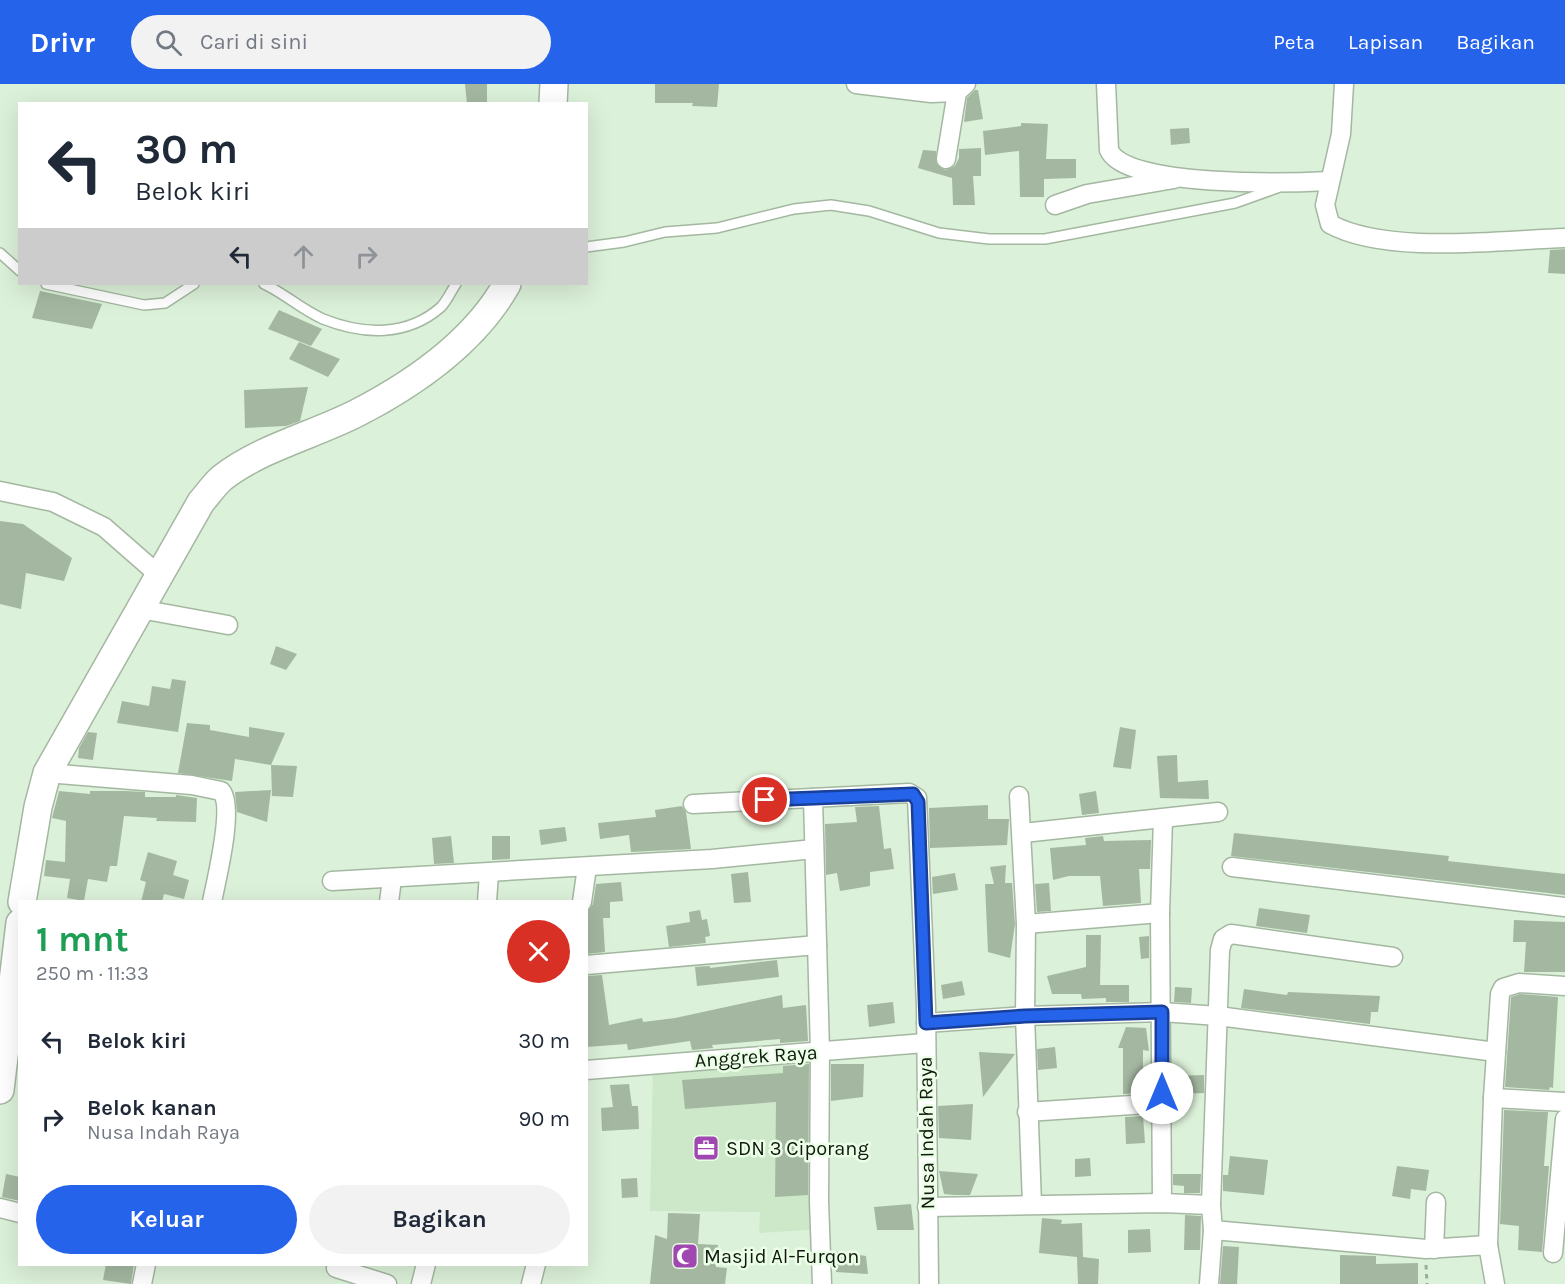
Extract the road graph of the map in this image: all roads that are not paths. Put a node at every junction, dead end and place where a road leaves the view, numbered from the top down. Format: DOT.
graph roads {
  1 [pos="554,84"];
  2 [pos="856,84"];
  3 [pos="1106,84"];
  4 [pos="1344,84"];
  5 [pos="962,88"];
  6 [pos="553,102"];
  7 [pos="946,159"];
  8 [pos="1179,177"];
  9 [pos="1329,181"];
  10 [pos="1289,183"];
  11 [pos="1054,205"];
  12 [pos="1565,238"];
  13 [pos="588,247"];
  14 [pos="0,254"];
  15 [pos="18,269"];
  16 [pos="50,285"];
  17 [pos="192,285"];
  18 [pos="266,285"];
  19 [pos="455,285"];
  20 [pos="506,285"];
  21 [pos="0,491"];
  22 [pos="160,576"];
  23 [pos="140,609"];
  24 [pos="228,625"];
  25 [pos="47,773"];
  26 [pos="1019,796"];
  27 [pos="813,798"];
  28 [pos="693,804"];
  29 [pos="1218,812"];
  30 [pos="1163,819"];
  31 [pos="1023,834"];
  32 [pos="814,849"];
  33 [pos="587,867"];
  34 [pos="1232,867"];
  35 [pos="489,873"];
  36 [pos="392,879"];
  37 [pos="332,881"];
  38 [pos="22,900"];
  39 [pos="212,900"];
  40 [pos="389,900"];
  41 [pos="487,900"];
  42 [pos="582,900"];
  43 [pos="1565,907"];
  44 [pos="1160,913"];
  45 [pos="1026,924"];
  46 [pos="18,943"];
  47 [pos="817,945"];
  48 [pos="1393,957"];
  49 [pos="588,965"];
  50 [pos="1565,986"];
  51 [pos="1162,1012"];
  52 [pos="1025,1016"];
  53 [pos="1218,1016"];
  54 [pos="926,1023"];
  55 [pos="925,1043"];
  56 [pos="820,1051"];
  57 [pos="1496,1052"];
  58 [pos="588,1070"];
  59 [pos="0,1090"];
  60 [pos="1492,1098"];
  61 [pos="1565,1102"];
  62 [pos="1162,1103"];
  63 [pos="1028,1112"];
  64 [pos="1565,1119"];
  65 [pos="1436,1202"];
  66 [pos="1162,1203"];
  67 [pos="1032,1204"];
  68 [pos="1211,1205"];
  69 [pos="927,1207"];
  70 [pos="0,1208"];
  71 [pos="18,1212"];
  72 [pos="1213,1230"];
  73 [pos="1488,1245"];
  74 [pos="1434,1249"];
  75 [pos="1553,1253"];
  76 [pos="146,1266"];
  77 [pos="426,1266"];
  78 [pos="536,1266"];
  79 [pos="334,1272"];
  80 [pos="142,1284"];
  81 [pos="387,1284"];
  82 [pos="421,1284"];
  83 [pos="531,1284"];
  84 [pos="822,1284"];
  85 [pos="929,1284"];
  86 [pos="1209,1284"];
  87 [pos="1495,1284"];
  1 -- 6 [label="street"];
  2 -- 5 [label="street"];
  3 -- 8 [label="street"];
  4 -- 9 [label="street"];
  5 -- 7 [label="street"];
  8 -- 10 [label="street"];
  8 -- 11 [label="street"];
  9 -- 10 [label="street"];
  9 -- 12 [label="street"];
  10 -- 13 [label="lane"];
  14 -- 15 [label="lane"];
  16 -- 17 [label="lane"];
  18 -- 19 [label="lane"];
  20 -- 22 [label="street"];
  21 -- 22 [label="street"];
  22 -- 23 [label="street"];
  23 -- 24 [label="street"];
  23 -- 25 [label="street"];
  25 -- 38 [label="street"];
  25 -- 39 [label="street"];
  26 -- 31 [label="street"];
  27 -- 28 [label="street"];
  27 -- 32 [label="street"];
  27 -- 54 [label="street, Nusa Indah Raya"];
  29 -- 30 [label="street"];
  30 -- 31 [label="street"];
  30 -- 44 [label="street"];
  31 -- 45 [label="street"];
  32 -- 33 [label="street"];
  32 -- 47 [label="street"];
  33 -- 35 [label="street"];
  33 -- 42 [label="street"];
  34 -- 43 [label="street"];
  35 -- 36 [label="street"];
  35 -- 41 [label="street"];
  36 -- 37 [label="street"];
  36 -- 40 [label="street"];
  44 -- 45 [label="street"];
  44 -- 51 [label="street"];
  45 -- 52 [label="street"];
  46 -- 59 [label="street"];
  47 -- 49 [label="street"];
  47 -- 56 [label="street"];
  48 -- 53 [label="street"];
  50 -- 57 [label="street"];
  51 -- 52 [label="street"];
  51 -- 53 [label="street"];
  51 -- 62 [label="street"];
  52 -- 54 [label="street"];
  52 -- 63 [label="street"];
  53 -- 57 [label="street"];
  53 -- 68 [label="street"];
  54 -- 55 [label="street, Nusa Indah Raya"];
  55 -- 56 [label="street, Anggrek Raya"];
  55 -- 69 [label="street, Nusa Indah Raya"];
  56 -- 58 [label="street, Anggrek Raya"];
  56 -- 84 [label="street"];
  57 -- 60 [label="street"];
  60 -- 61 [label="street"];
  60 -- 73 [label="street"];
  62 -- 63 [label="street"];
  62 -- 66 [label="street"];
  63 -- 67 [label="street"];
  64 -- 75 [label="street"];
  65 -- 74 [label="street"];
  66 -- 67 [label="street"];
  66 -- 68 [label="street"];
  67 -- 69 [label="street"];
  68 -- 72 [label="street"];
  69 -- 85 [label="street, Nusa Indah Raya"];
  70 -- 71 [label="street"];
  72 -- 74 [label="street"];
  72 -- 86 [label="street"];
  73 -- 74 [label="street"];
  73 -- 87 [label="street"];
  76 -- 80 [label="street"];
  77 -- 82 [label="street"];
  78 -- 83 [label="street"];
  79 -- 81 [label="street"];
}
